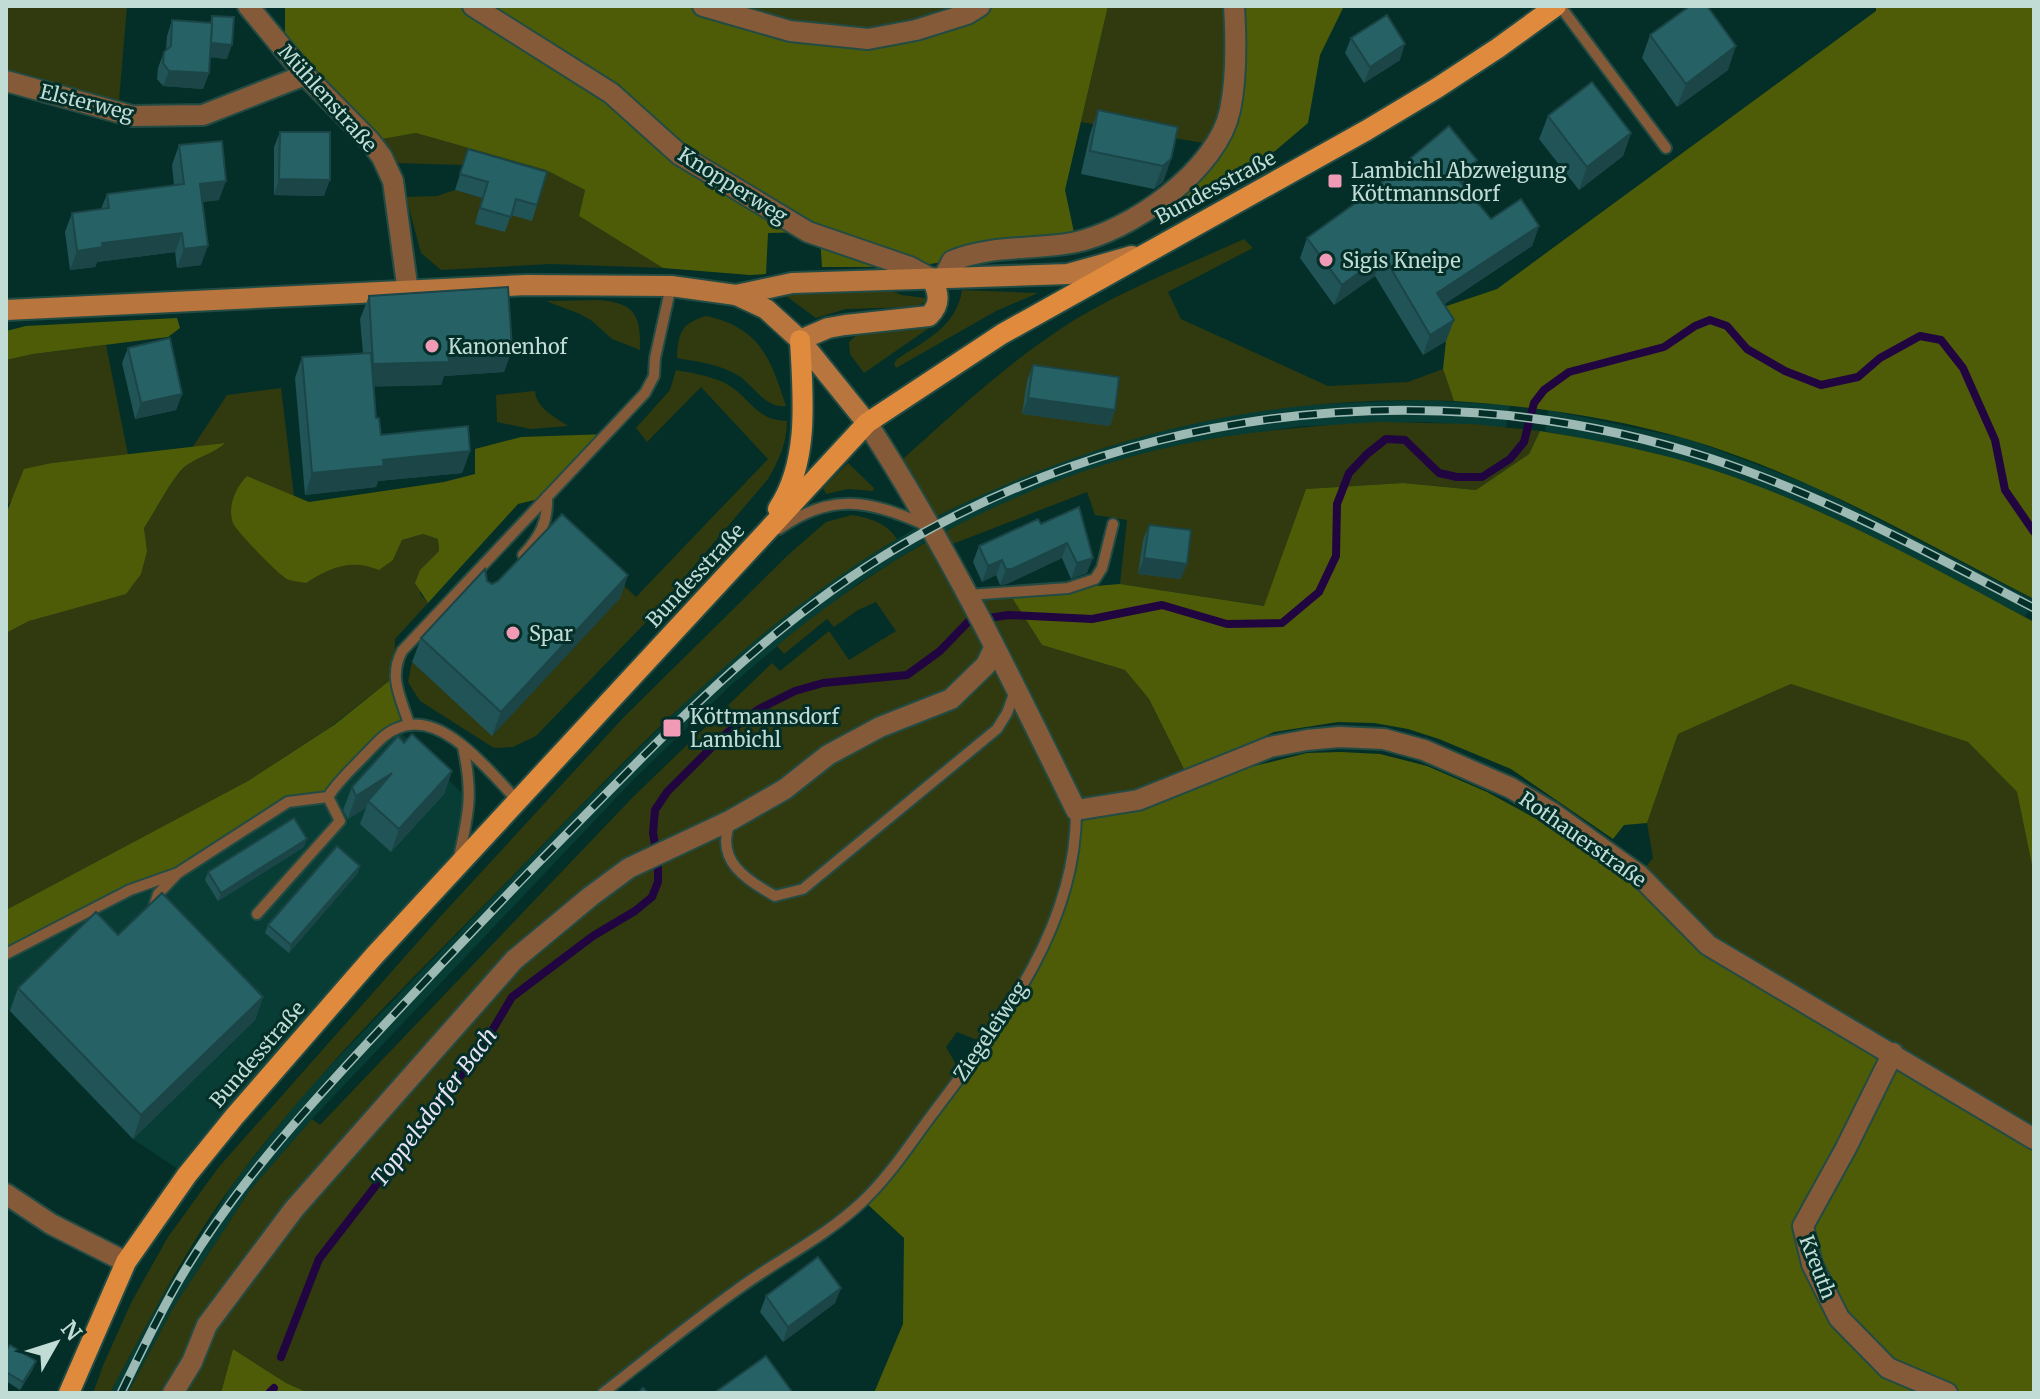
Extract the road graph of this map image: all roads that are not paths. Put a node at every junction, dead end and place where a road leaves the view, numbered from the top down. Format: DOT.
graph roads {
  1 [pos="248,6"];
  2 [pos="473,6"];
  3 [pos="703,6"];
  4 [pos="1234,6"];
  5 [pos="1558,6"];
  6 [pos="976,7"];
  7 [pos="305,75"];
  8 [pos="6,81"];
  9 [pos="1666,148"];
  10 [pos="1151,249"];
  11 [pos="937,279"];
  12 [pos="671,286"];
  13 [pos="408,292"];
  14 [pos="736,295"];
  15 [pos="6,310"];
  16 [pos="800,340"];
  17 [pos="867,423"];
  18 [pos="547,497"];
  19 [pos="1113,524"];
  20 [pos="931,528"];
  21 [pos="752,550"];
  22 [pos="511,568"];
  23 [pos="966,595"];
  24 [pos="994,648"];
  25 [pos="1015,689"];
  26 [pos="409,724"];
  27 [pos="462,745"];
  28 [pos="328,797"];
  29 [pos="518,801"];
  30 [pos="1076,810"];
  31 [pos="731,820"];
  32 [pos="458,864"];
  33 [pos="178,873"];
  34 [pos="154,907"];
  35 [pos="257,914"];
  36 [pos="6,954"];
  37 [pos="1893,1053"];
  38 [pos="2034,1139"];
  39 [pos="6,1194"];
  40 [pos="126,1262"];
  41 [pos="69,1393"];
  42 [pos="173,1393"];
  43 [pos="603,1393"];
  44 [pos="1947,1393"];
  1 -- 7 [label="street, Mühlenstraße"];
  2 -- 11 [label="street, Knopperweg"];
  3 -- 6 [label="street"];
  4 -- 11 [label="street"];
  5 -- 9 [label="lane"];
  5 -- 10 [label="main road, Bundesstraße"];
  7 -- 8 [label="street, Elsterweg"];
  7 -- 13 [label="street, Mühlenstraße"];
  10 -- 11 [label="main road"];
  10 -- 17 [label="main road, Bundesstraße"];
  11 -- 14 [label="main road"];
  11 -- 16 [label="main road"];
  12 -- 13 [label="main road"];
  12 -- 14 [label="main road"];
  12 -- 18 [label="lane"];
  13 -- 15 [label="main road"];
  14 -- 16 [label="main road"];
  16 -- 17 [label="main road"];
  16 -- 21 [label="main road"];
  17 -- 20 [label="street, Ziegeleiweg"];
  17 -- 21 [label="main road, Bundesstraße"];
  18 -- 22 [label="lane"];
  18 -- 26 [label="lane"];
  19 -- 23 [label="lane"];
  20 -- 21 [label="lane"];
  20 -- 23 [label="street, Ziegeleiweg"];
  21 -- 29 [label="main road, Bundesstraße"];
  23 -- 24 [label="street, Ziegeleiweg"];
  24 -- 25 [label="street, Ziegeleiweg"];
  24 -- 31 [label="street"];
  25 -- 30 [label="street, Ziegeleiweg"];
  25 -- 31 [label="lane"];
  26 -- 27 [label="lane"];
  26 -- 28 [label="lane"];
  27 -- 29 [label="lane"];
  27 -- 32 [label="lane"];
  28 -- 33 [label="lane"];
  28 -- 35 [label="lane"];
  29 -- 32 [label="main road, Bundesstraße"];
  30 -- 37 [label="street, Rothauerstraße"];
  30 -- 43 [label="lane, Ziegeleiweg"];
  31 -- 42 [label="street"];
  32 -- 40 [label="main road, Bundesstraße"];
  33 -- 34 [label="lane"];
  33 -- 36 [label="lane"];
  37 -- 38 [label="street, Rothauerstraße"];
  37 -- 44 [label="street, Kreuth"];
  39 -- 40 [label="street"];
  40 -- 41 [label="main road, Bundesstraße"];
}
